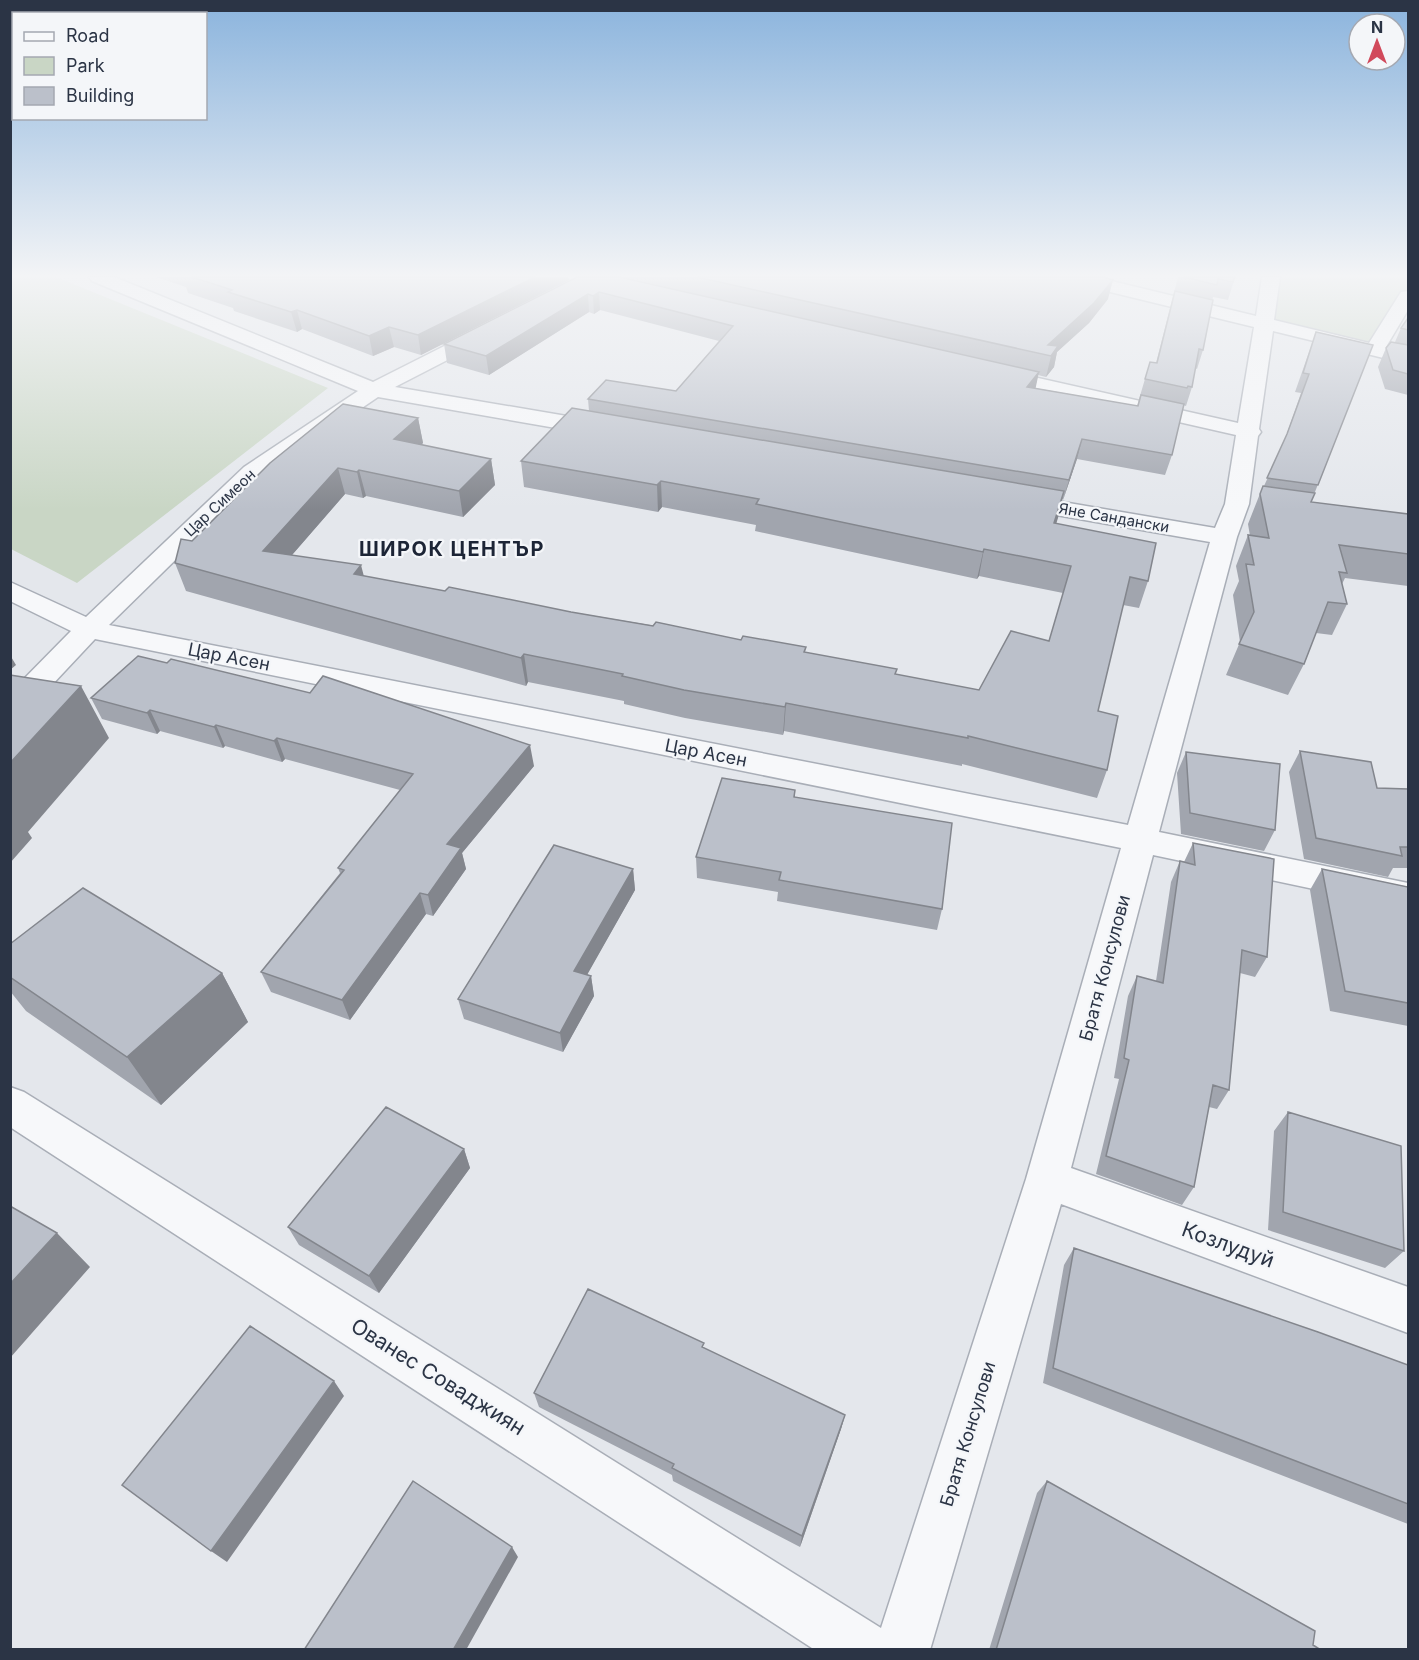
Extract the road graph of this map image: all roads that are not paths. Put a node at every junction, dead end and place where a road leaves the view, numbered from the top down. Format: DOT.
graph roads {
  1 [pos="287,354"];
  2 [pos="443,354"];
  3 [pos="1259,354"];
  4 [pos="1393,354"];
  5 [pos="1408,358"];
  6 [pos="971,368"];
  7 [pos="374,390"];
  8 [pos="1250,432"];
  9 [pos="622,433"];
  10 [pos="1000,498"];
  11 [pos="1224,537"];
  12 [pos="10,590"];
  13 [pos="89,629"];
  14 [pos="10,711"];
  15 [pos="1140,840"];
  16 [pos="1408,896"];
  17 [pos="10,1106"];
  18 [pos="1047,1179"];
  19 [pos="1408,1310"];
  20 [pos="865,1650"];
  21 [pos="902,1650"];
  1 -- 7 [label="street"];
  2 -- 7 [label="street, Цар Симеон"];
  3 -- 8 [label="street, Братя Консулови"];
  4 -- 5 [label="street"];
  6 -- 8 [label="street"];
  7 -- 9 [label="street"];
  7 -- 13 [label="street, Цар Симеон"];
  8 -- 11 [label="street, Братя Консулови"];
  10 -- 11 [label="street, Яне Сандански"];
  11 -- 15 [label="street, Братя Консулови"];
  12 -- 13 [label="street, Цар Асен"];
  13 -- 14 [label="street, Цар Симеон"];
  13 -- 15 [label="street, Цар Асен"];
  15 -- 16 [label="street, Цар Асен"];
  15 -- 18 [label="street, Братя Консулови"];
  17 -- 20 [label="street, Ованес Соваджиян"];
  18 -- 19 [label="street, Козлудуй"];
  18 -- 21 [label="street, Братя Консулови"];
}
